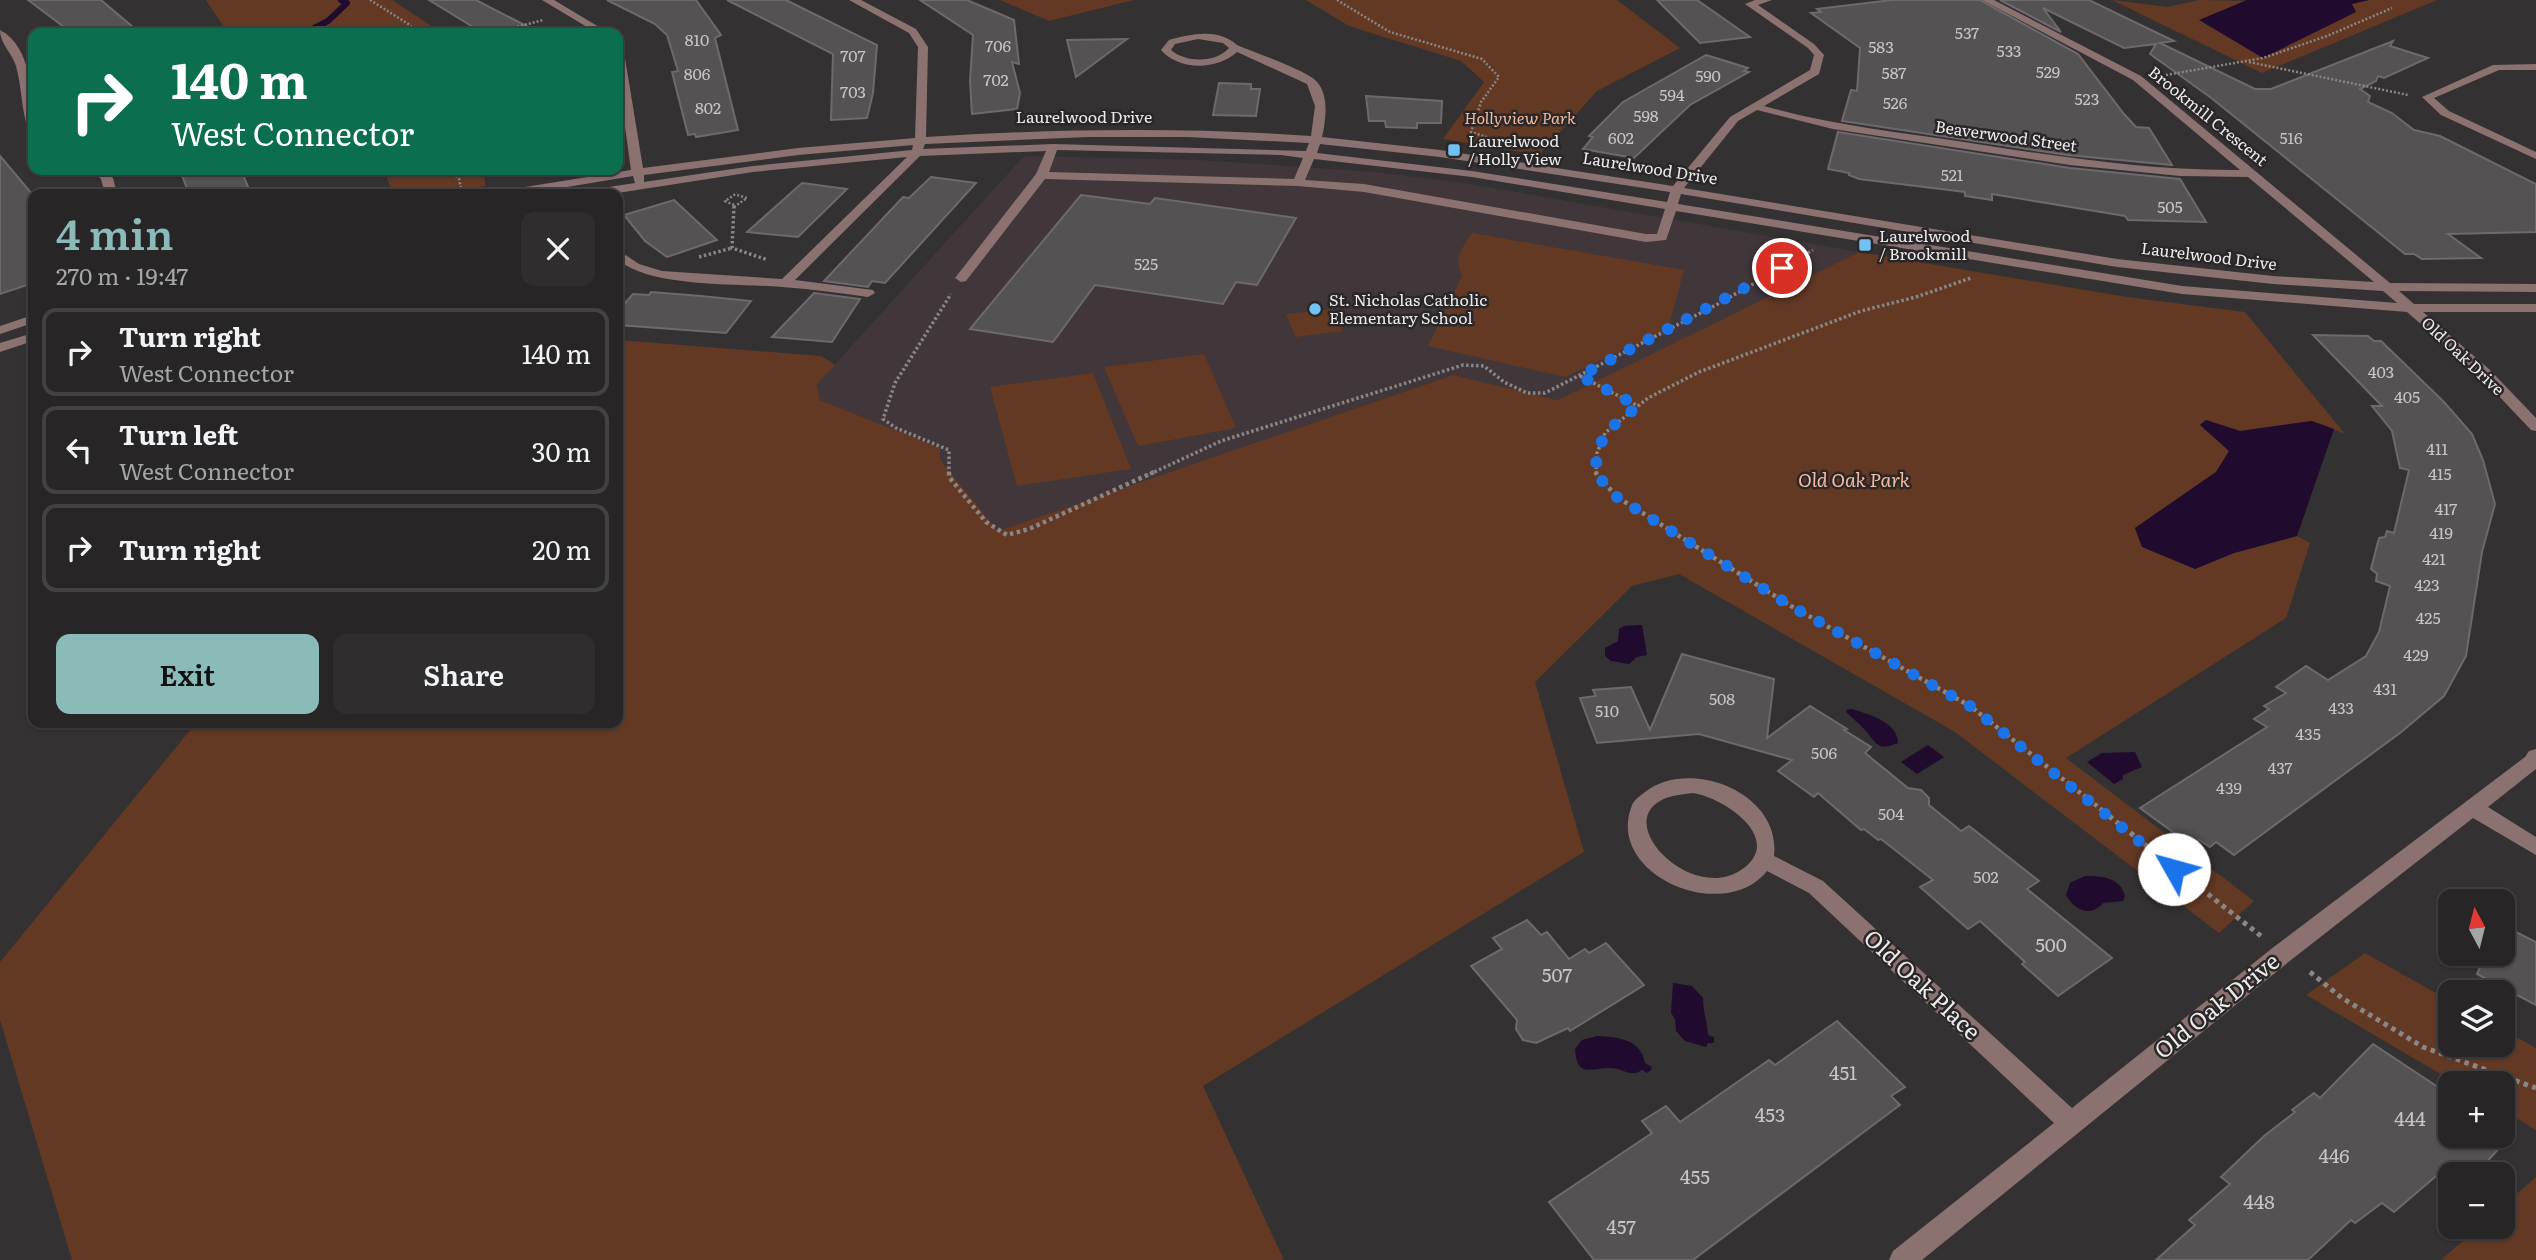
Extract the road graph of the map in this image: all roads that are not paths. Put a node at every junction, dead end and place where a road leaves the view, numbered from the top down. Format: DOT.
graph roads {
  1 [pos="547,0"];
  2 [pos="854,0"];
  3 [pos="1767,0"];
  4 [pos="1987,0"];
  5 [pos="1747,2"];
  6 [pos="595,28"];
  7 [pos="0,33"];
  8 [pos="1234,47"];
  9 [pos="2536,67"];
  10 [pos="623,81"];
  11 [pos="1757,107"];
  12 [pos="28,110"];
  13 [pos="921,139"];
  14 [pos="1315,140"];
  15 [pos="1053,147"];
  16 [pos="916,153"];
  17 [pos="1311,154"];
  18 [pos="2536,156"];
  19 [pos="636,171"];
  20 [pos="623,173"];
  21 [pos="2253,173"];
  22 [pos="613,175"];
  23 [pos="1042,176"];
  24 [pos="1298,183"];
  25 [pos="640,185"];
  26 [pos="534,189"];
  27 [pos="617,189"];
  28 [pos="1677,189"];
  29 [pos="1672,206"];
  30 [pos="623,258"];
  31 [pos="961,278"];
  32 [pos="785,283"];
  33 [pos="2388,288"];
  34 [pos="2536,288"];
  35 [pos="868,293"];
  36 [pos="2536,308"];
  37 [pos="2410,309"];
  38 [pos="28,321"];
  39 [pos="0,330"];
  40 [pos="28,339"];
  41 [pos="0,348"];
  42 [pos="2536,427"];
  43 [pos="2536,756"];
  44 [pos="2472,807"];
  45 [pos="2536,848"];
  46 [pos="1764,860"];
  47 [pos="2071,1123"];
  48 [pos="1902,1260"];
  1 -- 6 [label="street"];
  2 -- 13 [label="street"];
  3 -- 5 [label="street"];
  4 -- 21 [label="street, Brookmill Crescent"];
  5 -- 11 [label="street"];
  7 -- 12 [label="street"];
  8 -- 8 [label="street"];
  8 -- 14 [label="street"];
  9 -- 18 [label="street"];
  10 -- 19 [label="street"];
  11 -- 21 [label="street, Beaverwood Street"];
  11 -- 28 [label="street"];
  13 -- 14 [label="street, Laurelwood Drive"];
  13 -- 16 [label="street"];
  13 -- 19 [label="street, Laurelwood Drive"];
  14 -- 17 [label="street"];
  14 -- 28 [label="street, Laurelwood Drive"];
  15 -- 16 [label="street, Laurelwood Drive"];
  15 -- 17 [label="street, Laurelwood Drive"];
  15 -- 23 [label="street"];
  16 -- 25 [label="street, Laurelwood Drive"];
  16 -- 32 [label="street"];
  17 -- 24 [label="street"];
  17 -- 29 [label="street, Laurelwood Drive"];
  19 -- 20 [label="street, Laurelwood Drive"];
  19 -- 25 [label="street"];
  21 -- 33 [label="street, Brookmill Crescent"];
  22 -- 26 [label="street, Laurelwood Drive"];
  23 -- 24 [label="street"];
  23 -- 31 [label="street"];
  24 -- 29 [label="street"];
  25 -- 27 [label="street, Laurelwood Drive"];
  28 -- 29 [label="street"];
  28 -- 33 [label="street, Laurelwood Drive"];
  29 -- 37 [label="street, Laurelwood Drive"];
  30 -- 32 [label="street"];
  32 -- 35 [label="street"];
  33 -- 34 [label="street, Laurelwood Drive"];
  33 -- 37 [label="street, Old Oak Drive"];
  36 -- 37 [label="street, Laurelwood Drive"];
  37 -- 42 [label="street, Old Oak Drive"];
  38 -- 39 [label="street"];
  40 -- 41 [label="street"];
  43 -- 44 [label="street, Old Oak Drive"];
  44 -- 45 [label="street"];
  44 -- 47 [label="street, Old Oak Drive"];
  46 -- 46 [label="street"];
  46 -- 47 [label="street, Old Oak Place"];
  47 -- 48 [label="street, Old Oak Drive"];
}
